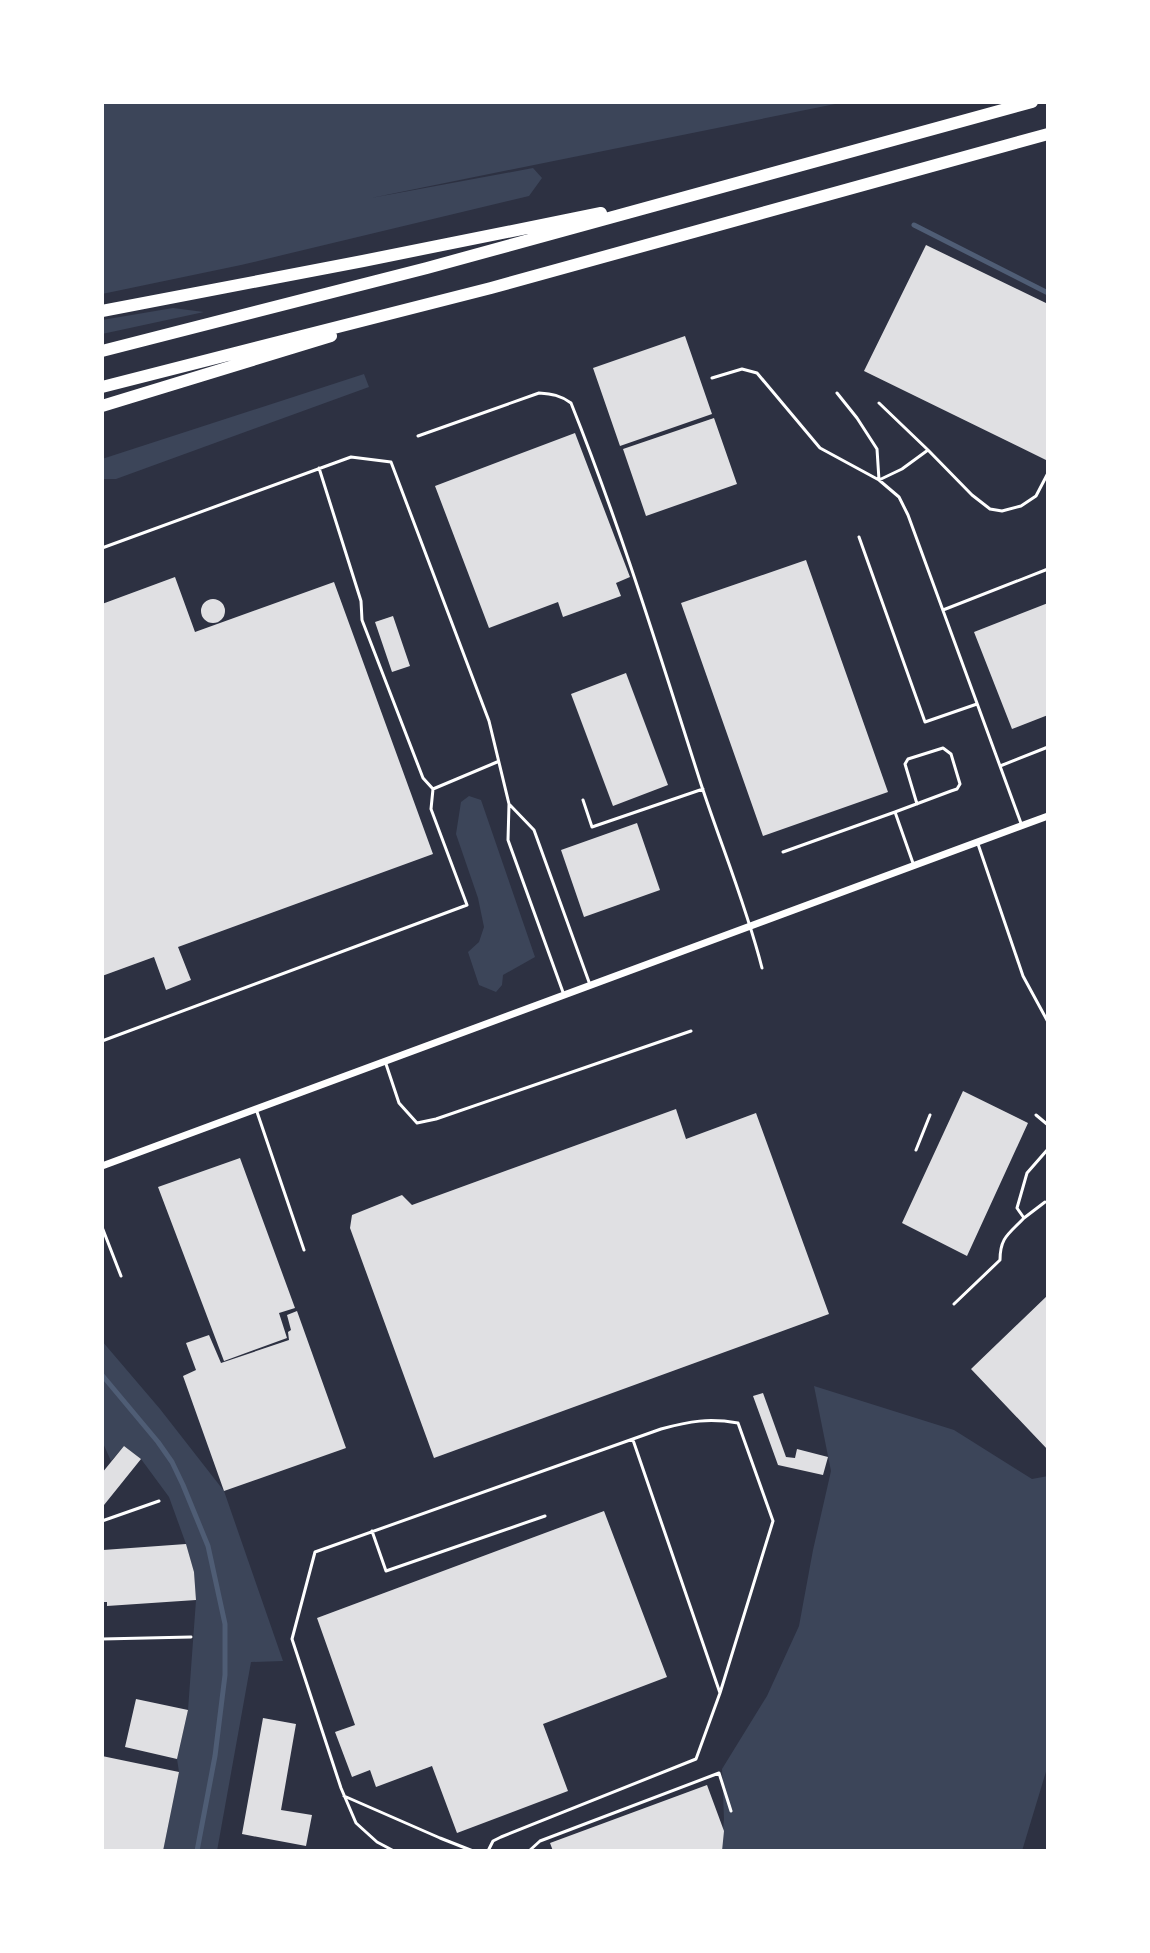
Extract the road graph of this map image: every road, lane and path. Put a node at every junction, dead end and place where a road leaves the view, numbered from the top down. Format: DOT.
graph roads {
  1 [pos="1032,102"];
  2 [pos="1048,134"];
  3 [pos="715,190"];
  4 [pos="491,288"];
  5 [pos="102,311"];
  6 [pos="102,351"];
  7 [pos="712,378"];
  8 [pos="102,387"];
  9 [pos="837,393"];
  10 [pos="879,403"];
  11 [pos="102,406"];
  12 [pos="418,436"];
  13 [pos="928,450"];
  14 [pos="319,468"];
  15 [pos="1048,473"];
  16 [pos="879,480"];
  17 [pos="859,537"];
  18 [pos="102,548"];
  19 [pos="1048,569"];
  20 [pos="943,610"];
  21 [pos="977,704"];
  22 [pos="1048,747"];
  23 [pos="499,761"];
  24 [pos="1000,766"];
  25 [pos="433,789"];
  26 [pos="703,789"];
  27 [pos="583,800"];
  28 [pos="509,804"];
  29 [pos="917,804"];
  30 [pos="895,812"];
  31 [pos="1048,816"];
  32 [pos="1022,826"];
  33 [pos="978,842"];
  34 [pos="783,852"];
  35 [pos="914,866"];
  36 [pos="751,927"];
  37 [pos="762,968"];
  38 [pos="590,986"];
  39 [pos="564,995"];
  40 [pos="1048,1022"];
  41 [pos="691,1031"];
  42 [pos="102,1041"];
  43 [pos="385,1061"];
  44 [pos="256,1109"];
  45 [pos="930,1115"];
  46 [pos="1036,1115"];
  47 [pos="1048,1125"];
  48 [pos="1048,1149"];
  49 [pos="916,1150"];
  50 [pos="102,1166"];
  51 [pos="1045,1202"];
  52 [pos="1024,1218"];
  53 [pos="102,1227"];
  54 [pos="304,1250"];
  55 [pos="121,1276"];
  56 [pos="954,1304"];
  57 [pos="633,1440"];
  58 [pos="159,1501"];
  59 [pos="545,1516"];
  60 [pos="102,1521"];
  61 [pos="372,1531"];
  62 [pos="191,1637"];
  63 [pos="102,1639"];
  64 [pos="720,1693"];
  65 [pos="344,1796"];
  66 [pos="731,1811"];
  67 [pos="394,1851"];
  68 [pos="473,1851"];
  69 [pos="488,1851"];
  70 [pos="529,1851"];
  1 -- 3 [label="highway"];
  2 -- 4 [label="highway"];
  3 -- 5 [label="highway"];
  3 -- 6 [label="highway"];
  4 -- 8 [label="highway"];
  4 -- 11 [label="highway"];
  7 -- 16 [label="lane"];
  9 -- 16 [label="lane"];
  10 -- 13 [label="lane"];
  12 -- 26 [label="lane"];
  13 -- 15 [label="lane"];
  13 -- 16 [label="lane"];
  14 -- 18 [label="lane"];
  14 -- 23 [label="lane"];
  14 -- 25 [label="lane"];
  16 -- 20 [label="lane"];
  17 -- 21 [label="lane"];
  19 -- 20 [label="lane"];
  20 -- 21 [label="lane"];
  21 -- 24 [label="lane"];
  22 -- 24 [label="lane"];
  23 -- 25 [label="lane"];
  23 -- 28 [label="lane"];
  24 -- 32 [label="lane"];
  25 -- 42 [label="lane"];
  26 -- 27 [label="lane"];
  26 -- 36 [label="lane"];
  28 -- 38 [label="lane"];
  28 -- 39 [label="lane"];
  29 -- 29 [label="lane"];
  29 -- 30 [label="lane"];
  30 -- 34 [label="lane"];
  30 -- 35 [label="lane"];
  31 -- 32 [label="street"];
  32 -- 33 [label="street"];
  33 -- 35 [label="street"];
  33 -- 40 [label="lane"];
  35 -- 36 [label="street"];
  36 -- 37 [label="lane"];
  36 -- 38 [label="street"];
  38 -- 39 [label="street"];
  39 -- 43 [label="street"];
  41 -- 43 [label="lane"];
  43 -- 44 [label="street"];
  44 -- 50 [label="street"];
  44 -- 54 [label="lane"];
  45 -- 49 [label="lane"];
  46 -- 47 [label="lane"];
  48 -- 52 [label="lane"];
  51 -- 52 [label="lane"];
  52 -- 56 [label="lane"];
  53 -- 55 [label="lane"];
  57 -- 61 [label="lane"];
  57 -- 64 [label="lane"];
  57 -- 64 [label="lane"];
  58 -- 60 [label="lane"];
  59 -- 61 [label="lane"];
  61 -- 65 [label="lane"];
  62 -- 63 [label="lane"];
  64 -- 69 [label="lane"];
  65 -- 67 [label="lane"];
  65 -- 68 [label="lane"];
  66 -- 70 [label="lane"];
}
